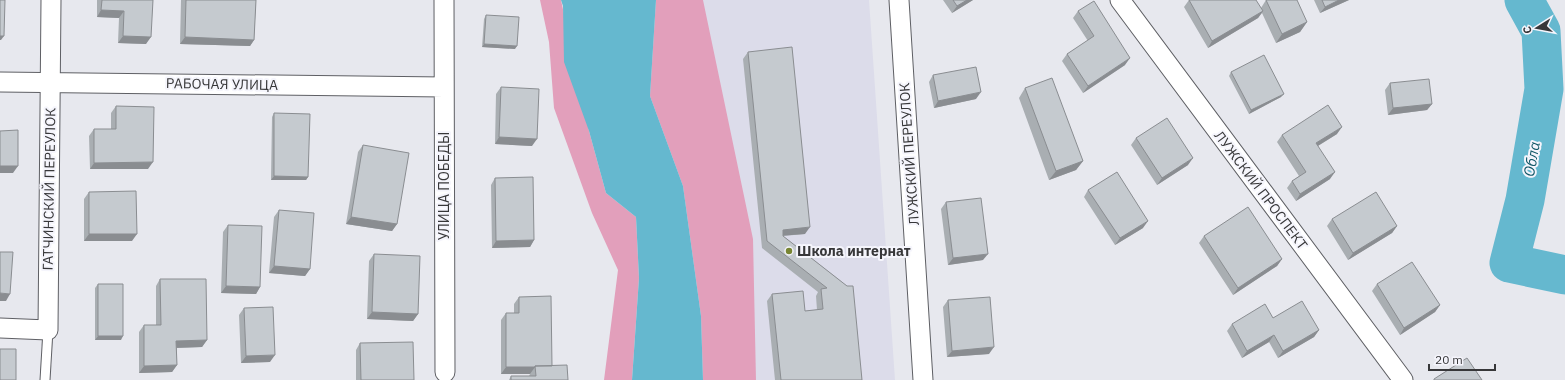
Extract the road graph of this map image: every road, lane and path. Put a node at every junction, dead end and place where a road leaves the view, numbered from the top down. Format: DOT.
graph roads {
  1 [pos="51,0"];
  2 [pos="444,0"];
  3 [pos="899,0"];
  4 [pos="1120,0"];
  5 [pos="0,82"];
  6 [pos="50,82"];
  7 [pos="444,87"];
  8 [pos="0,328"];
  9 [pos="48,330"];
  10 [pos="445,372"];
  11 [pos="45,380"];
  12 [pos="923,380"];
  13 [pos="1402,380"];
  1 -- 6 [label="street, ГАТЧИНСКИЙ ПЕРЕУЛОК"];
  2 -- 7 [label="street, УЛИЦА ПОБЕДЫ"];
  3 -- 12 [label="street, ЛУЖСКИЙ ПЕРЕУЛОК"];
  4 -- 13 [label="street, ЛУЖСКИЙ ПРОСПЕКТ"];
  5 -- 6 [label="street, РАБОЧАЯ УЛИЦА"];
  6 -- 7 [label="street, РАБОЧАЯ УЛИЦА"];
  6 -- 9 [label="street, ГАТЧИНСКИЙ ПЕРЕУЛОК"];
  7 -- 10 [label="street, УЛИЦА ПОБЕДЫ"];
  8 -- 9 [label="street"];
  9 -- 11 [label="lane"];
}
